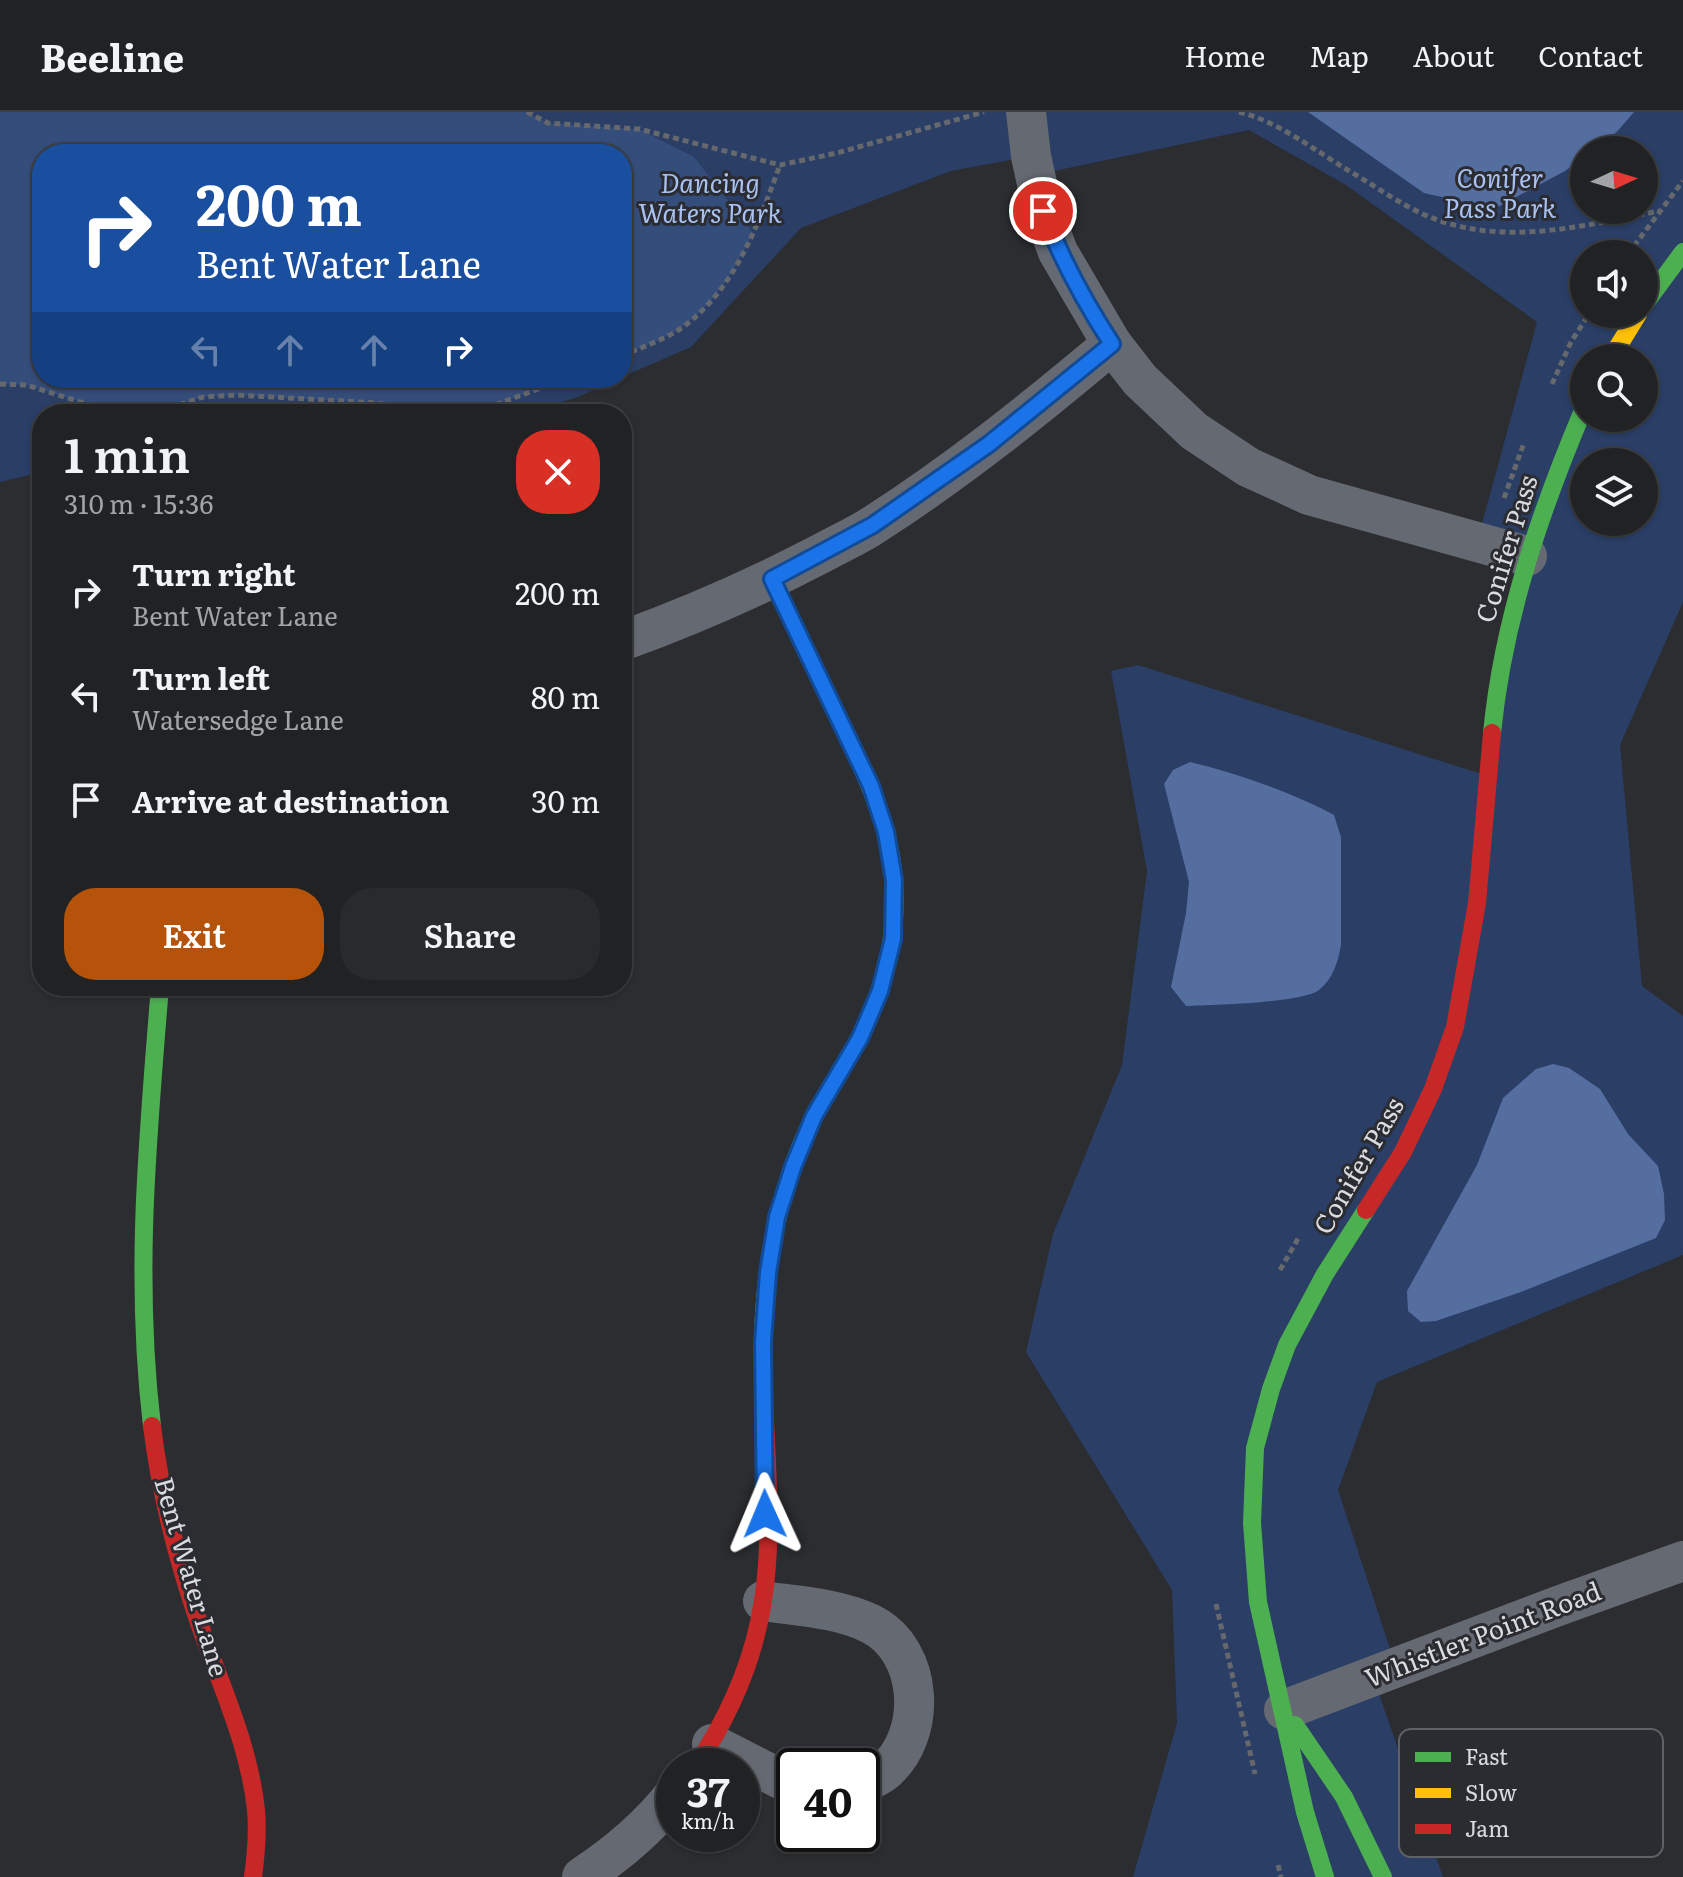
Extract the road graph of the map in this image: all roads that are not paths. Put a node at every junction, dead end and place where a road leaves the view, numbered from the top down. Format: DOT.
graph roads {
  1 [pos="1026,112"];
  2 [pos="1683,252"];
  3 [pos="1658,286"];
  4 [pos="1112,344"];
  5 [pos="1574,432"];
  6 [pos="1527,556"];
  7 [pos="772,579"];
  8 [pos="632,637"];
  9 [pos="159,996"];
  10 [pos="1683,1561"];
  11 [pos="763,1601"];
  12 [pos="1284,1710"];
  13 [pos="707,1748"];
  14 [pos="880,1774"];
  15 [pos="656,1817"];
  16 [pos="253,1877"];
  17 [pos="582,1877"];
  18 [pos="1325,1877"];
  19 [pos="1383,1877"];
  1 -- 4 [label="street"];
  2 -- 3 [label="street"];
  4 -- 6 [label="street"];
  4 -- 7 [label="street"];
  5 -- 6 [label="street, Conifer Pass"];
  6 -- 12 [label="street, Conifer Pass"];
  7 -- 8 [label="street"];
  7 -- 11 [label="street"];
  9 -- 16 [label="street, Bent Water Lane"];
  10 -- 12 [label="street, Whistler Point Road"];
  11 -- 13 [label="street"];
  11 -- 14 [label="street"];
  12 -- 18 [label="street, Conifer Pass"];
  12 -- 19 [label="street, Conifer Pass"];
  15 -- 17 [label="street"];
}
